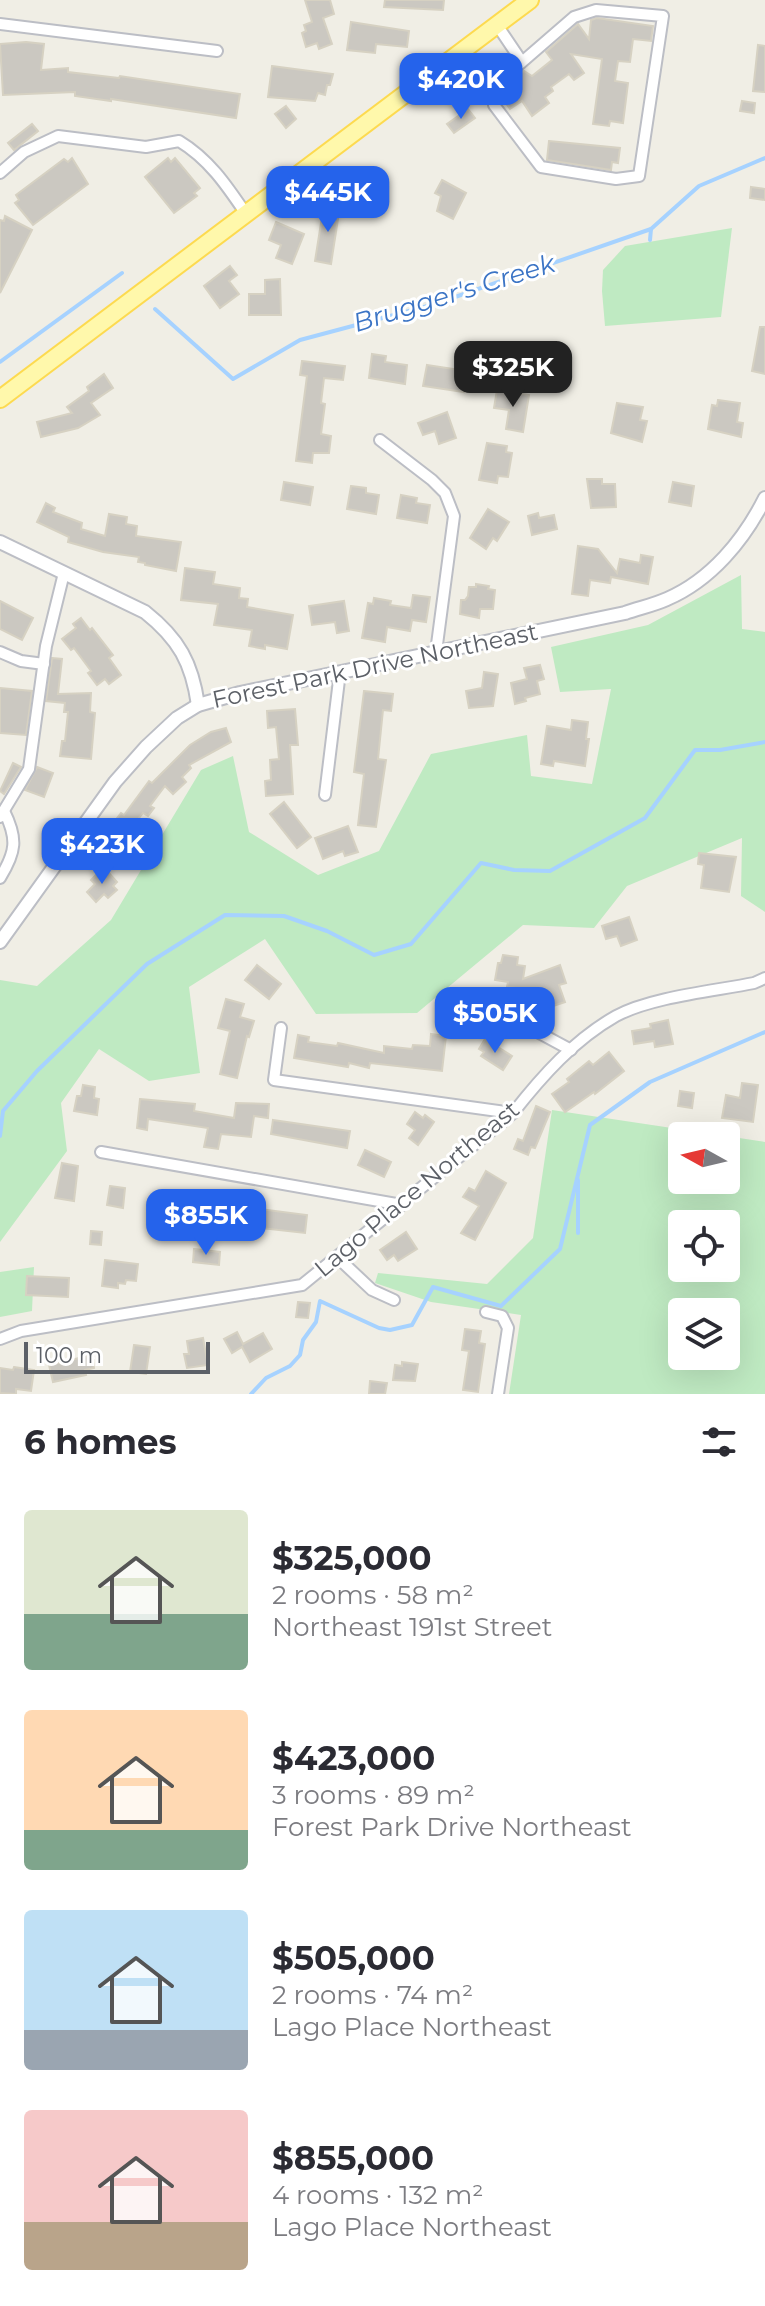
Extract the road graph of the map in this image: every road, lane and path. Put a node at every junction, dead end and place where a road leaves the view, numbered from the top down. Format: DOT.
graph roads {
  1 [pos="530,0"];
  2 [pos="0,24"];
  3 [pos="497,25"];
  4 [pos="217,51"];
  5 [pos="522,62"];
  6 [pos="0,173"];
  7 [pos="246,214"];
  8 [pos="0,399"];
  9 [pos="380,440"];
  10 [pos="765,498"];
  11 [pos="0,542"];
  12 [pos="64,573"];
  13 [pos="0,652"];
  14 [pos="436,652"];
  15 [pos="44,664"];
  16 [pos="340,672"];
  17 [pos="198,705"];
  18 [pos="325,795"];
  19 [pos="2,814"];
  20 [pos="0,878"];
  21 [pos="2,934"];
  22 [pos="765,978"];
  23 [pos="444,1020"];
  24 [pos="281,1028"];
  25 [pos="571,1050"];
  26 [pos="513,1113"];
  27 [pos="101,1152"];
  28 [pos="402,1205"];
  29 [pos="337,1257"];
  30 [pos="394,1300"];
  31 [pos="486,1312"];
  32 [pos="0,1339"];
  33 [pos="498,1394"];
  1 -- 3 [label="main road"];
  2 -- 4 [label="street"];
  3 -- 5 [label="street"];
  3 -- 7 [label="main road"];
  5 -- 5 [label="street"];
  6 -- 7 [label="street"];
  7 -- 8 [label="main road"];
  9 -- 14 [label="street"];
  10 -- 14 [label="street, Forest Park Drive Northeast"];
  11 -- 12 [label="street"];
  12 -- 15 [label="street"];
  12 -- 17 [label="street"];
  13 -- 15 [label="street"];
  14 -- 16 [label="street, Forest Park Drive Northeast"];
  15 -- 19 [label="street"];
  16 -- 17 [label="street, Forest Park Drive Northeast"];
  16 -- 18 [label="street"];
  17 -- 21 [label="street, Forest Park Drive Northeast"];
  19 -- 20 [label="street"];
  22 -- 25 [label="street, Lago Place Northeast"];
  23 -- 25 [label="street"];
  24 -- 26 [label="street"];
  25 -- 26 [label="street, Lago Place Northeast"];
  26 -- 28 [label="street, Lago Place Northeast"];
  27 -- 28 [label="street"];
  28 -- 29 [label="street, Lago Place Northeast"];
  29 -- 30 [label="street"];
  29 -- 32 [label="street, Lago Place Northeast"];
  31 -- 33 [label="street"];
}
